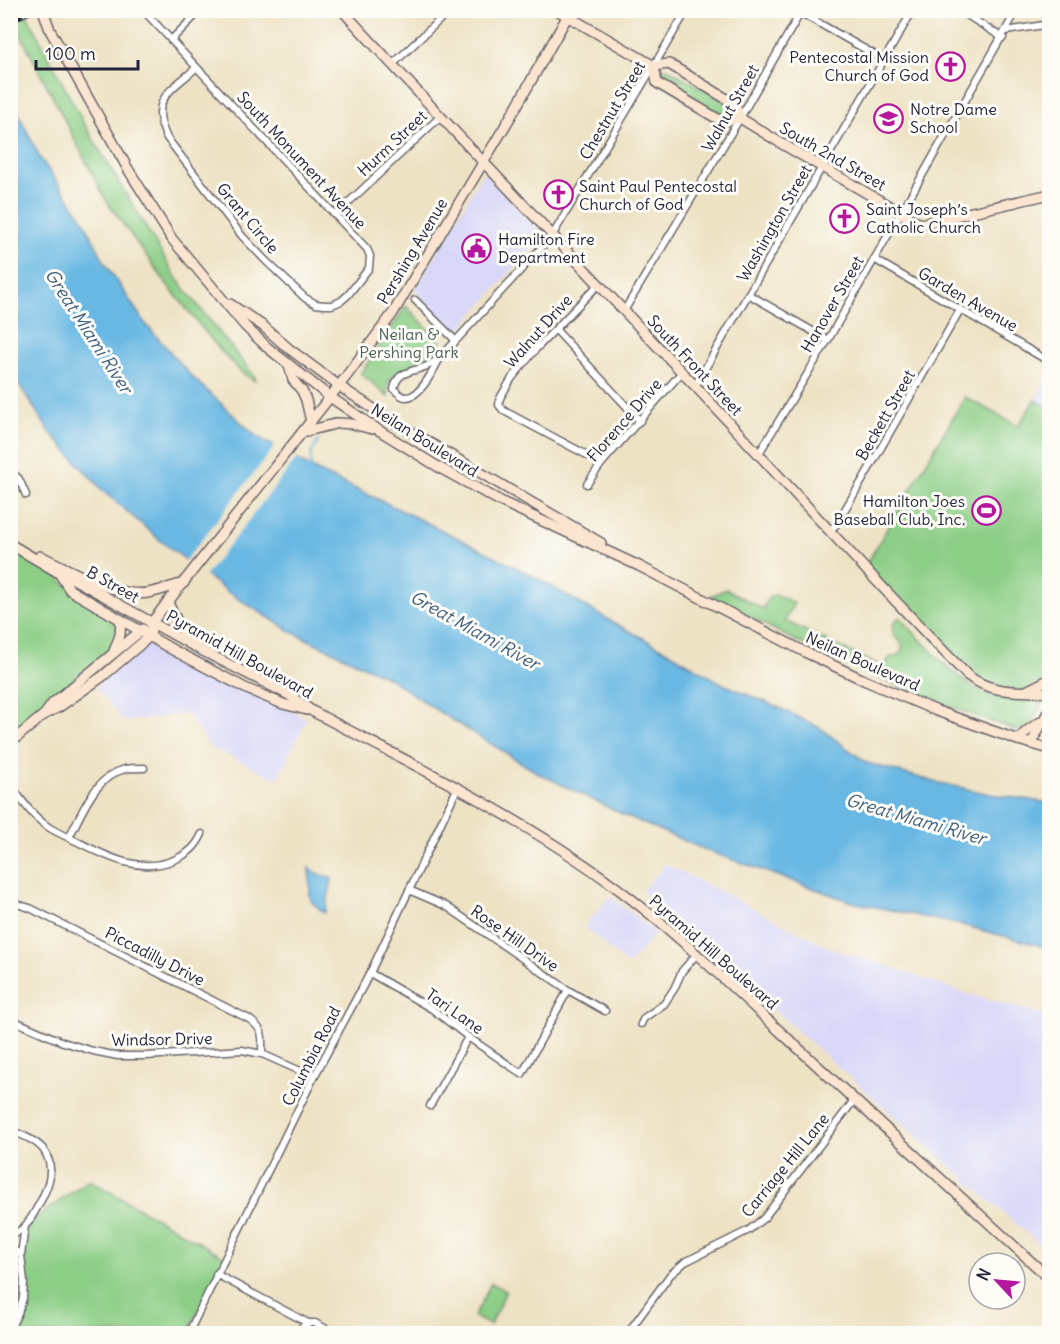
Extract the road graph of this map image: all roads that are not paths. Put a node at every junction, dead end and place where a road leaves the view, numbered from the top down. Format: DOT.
graph roads {
  1 [pos="43,10"];
  2 [pos="143,10"];
  3 [pos="201,10"];
  4 [pos="342,10"];
  5 [pos="450,10"];
  6 [pos="557,10"];
  7 [pos="687,10"];
  8 [pos="913,10"];
  9 [pos="959,10"];
  10 [pos="1017,10"];
  11 [pos="802,12"];
  12 [pos="569,14"];
  13 [pos="1050,24"];
  14 [pos="1006,31"];
  15 [pos="1003,38"];
  16 [pos="171,40"];
  17 [pos="884,60"];
  18 [pos="392,65"];
  19 [pos="654,66"];
  20 [pos="196,68"];
  21 [pos="441,116"];
  22 [pos="740,118"];
  23 [pos="482,162"];
  24 [pos="822,167"];
  25 [pos="1050,194"];
  26 [pos="900,213"];
  27 [pos="335,214"];
  28 [pos="552,236"];
  29 [pos="367,249"];
  30 [pos="874,259"];
  31 [pos="599,284"];
  32 [pos="748,294"];
  33 [pos="223,299"];
  34 [pos="416,300"];
  35 [pos="960,310"];
  36 [pos="624,311"];
  37 [pos="556,330"];
  38 [pos="455,340"];
  39 [pos="828,340"];
  40 [pos="440,358"];
  41 [pos="1050,362"];
  42 [pos="289,365"];
  43 [pos="681,373"];
  44 [pos="339,386"];
  45 [pos="695,386"];
  46 [pos="330,397"];
  47 [pos="640,421"];
  48 [pos="311,422"];
  49 [pos="380,431"];
  50 [pos="303,432"];
  51 [pos="758,455"];
  52 [pos="602,463"];
  53 [pos="10,470"];
  54 [pos="587,484"];
  55 [pos="26,495"];
  56 [pos="829,530"];
  57 [pos="10,544"];
  58 [pos="26,553"];
  59 [pos="639,566"];
  60 [pos="59,573"];
  61 [pos="184,583"];
  62 [pos="168,603"];
  63 [pos="121,620"];
  64 [pos="153,622"];
  65 [pos="141,630"];
  66 [pos="150,636"];
  67 [pos="201,650"];
  68 [pos="113,653"];
  69 [pos="1050,679"];
  70 [pos="1026,691"];
  71 [pos="1050,693"];
  72 [pos="1050,708"];
  73 [pos="312,711"];
  74 [pos="45,714"];
  75 [pos="1043,721"];
  76 [pos="1018,740"];
  77 [pos="10,743"];
  78 [pos="1031,744"];
  79 [pos="1050,749"];
  80 [pos="144,768"];
  81 [pos="10,784"];
  82 [pos="457,789"];
  83 [pos="202,834"];
  84 [pos="69,837"];
  85 [pos="409,890"];
  86 [pos="10,902"];
  87 [pos="697,954"];
  88 [pos="370,973"];
  89 [pos="568,990"];
  90 [pos="605,1011"];
  91 [pos="10,1019"];
  92 [pos="641,1024"];
  93 [pos="468,1037"];
  94 [pos="262,1054"];
  95 [pos="314,1077"];
  96 [pos="855,1099"];
  97 [pos="430,1106"];
  98 [pos="10,1130"];
  99 [pos="26,1226"];
  100 [pos="10,1238"];
  101 [pos="10,1248"];
  102 [pos="21,1255"];
  103 [pos="216,1274"];
  104 [pos="1050,1278"];
  105 [pos="308,1323"];
  106 [pos="10,1329"];
  107 [pos="188,1334"];
  108 [pos="298,1334"];
  109 [pos="336,1334"];
  110 [pos="627,1334"];
  1 -- 33 [label="street, Neilan Boulevard"];
  2 -- 16 [label="street, South Monument Avenue"];
  3 -- 16 [label="street"];
  4 -- 18 [label="street, South Front Street"];
  5 -- 18 [label="street"];
  6 -- 12 [label="street, South 2nd Street"];
  7 -- 19 [label="street, Chestnut Street"];
  8 -- 17 [label="street, Washington Street"];
  9 -- 15 [label="street"];
  10 -- 14 [label="street, Hanover Street"];
  11 -- 17 [label="street"];
  11 -- 22 [label="street, Walnut Street"];
  12 -- 19 [label="street, South 2nd Street"];
  12 -- 23 [label="street, Pershing Avenue"];
  13 -- 14 [label="street"];
  14 -- 15 [label="street, Hanover Street"];
  15 -- 26 [label="street, Hanover Street"];
  16 -- 20 [label="street, South Monument Avenue"];
  17 -- 24 [label="street, Washington Street"];
  18 -- 21 [label="street, South Front Street"];
  19 -- 22 [label="street, South 2nd Street"];
  19 -- 22 [label="street, South 2nd Street"];
  19 -- 28 [label="street, Chestnut Street"];
  20 -- 27 [label="street, South Monument Avenue"];
  20 -- 29 [label="street, Grant Circle"];
  21 -- 23 [label="street, South Front Street"];
  21 -- 27 [label="street, Hurm Street"];
  22 -- 24 [label="street, South 2nd Street"];
  22 -- 36 [label="street, Walnut Street"];
  23 -- 28 [label="street, South Front Street"];
  23 -- 44 [label="street, Pershing Avenue"];
  24 -- 26 [label="street, South 2nd Street"];
  24 -- 32 [label="street, Washington Street"];
  25 -- 26 [label="street, South 2nd Street"];
  26 -- 30 [label="street, Hanover Street"];
  27 -- 29 [label="street, South Monument Avenue"];
  28 -- 31 [label="street, South Front Street"];
  28 -- 38 [label="street, Chestnut Street"];
  30 -- 35 [label="street, Garden Avenue"];
  30 -- 39 [label="street, Hanover Street"];
  31 -- 36 [label="street, South Front Street"];
  31 -- 37 [label="street, Walnut Drive"];
  32 -- 39 [label="street"];
  32 -- 45 [label="street, Washington Street"];
  33 -- 42 [label="street, Neilan Boulevard"];
  33 -- 44 [label="street, Neilan Boulevard"];
  34 -- 38 [label="street"];
  35 -- 41 [label="street, Garden Avenue"];
  35 -- 56 [label="street, Beckett Street"];
  36 -- 43 [label="street, South Front Street"];
  37 -- 47 [label="street"];
  37 -- 52 [label="street, Walnut Drive"];
  38 -- 40 [label="street, Chestnut Street"];
  39 -- 51 [label="street, Hanover Street"];
  40 -- 40 [label="street, Chestnut Street"];
  42 -- 46 [label="street, Neilan Boulevard"];
  42 -- 48 [label="street"];
  43 -- 45 [label="street, South Front Street"];
  43 -- 47 [label="street, Florence Drive"];
  44 -- 46 [label="street, Pershing Avenue"];
  44 -- 59 [label="street, Neilan Boulevard"];
  45 -- 51 [label="street, South Front Street"];
  46 -- 48 [label="street, Pershing Avenue"];
  46 -- 49 [label="street, Neilan Boulevard"];
  47 -- 52 [label="street, Florence Drive"];
  48 -- 50 [label="street, Pershing Avenue"];
  49 -- 50 [label="street"];
  49 -- 59 [label="street, Neilan Boulevard"];
  50 -- 61 [label="street, Pershing Avenue"];
  51 -- 56 [label="street, South Front Street"];
  52 -- 54 [label="street, Florence Drive"];
  53 -- 55 [label="street"];
  56 -- 70 [label="street, South Front Street"];
  57 -- 58 [label="street, B Street"];
  58 -- 60 [label="street, B Street"];
  58 -- 61 [label="street"];
  59 -- 76 [label="street, Neilan Boulevard"];
  60 -- 63 [label="street, B Street"];
  60 -- 64 [label="street, B Street"];
  61 -- 62 [label="street, Pershing Avenue"];
  62 -- 64 [label="street, Pershing Avenue"];
  62 -- 67 [label="street"];
  63 -- 65 [label="street, B Street"];
  63 -- 68 [label="street"];
  64 -- 65 [label="street"];
  64 -- 66 [label="street, Pershing Avenue"];
  64 -- 67 [label="street, Pyramid Hill Boulevard"];
  65 -- 66 [label="street, Pyramid Hill Boulevard"];
  65 -- 68 [label="street"];
  66 -- 73 [label="street, Pyramid Hill Boulevard"];
  66 -- 74 [label="street"];
  67 -- 73 [label="street, Pyramid Hill Boulevard"];
  68 -- 74 [label="street"];
  69 -- 70 [label="street"];
  70 -- 71 [label="street, South Front Street"];
  72 -- 75 [label="street"];
  73 -- 82 [label="street, Pyramid Hill Boulevard"];
  74 -- 77 [label="street"];
  75 -- 76 [label="street"];
  75 -- 78 [label="street"];
  76 -- 78 [label="street, Neilan Boulevard"];
  78 -- 79 [label="street, Neilan Boulevard"];
  80 -- 84 [label="street"];
  81 -- 84 [label="street"];
  82 -- 85 [label="street, Columbia Road"];
  82 -- 87 [label="street, Pyramid Hill Boulevard"];
  83 -- 84 [label="street"];
  85 -- 88 [label="street, Columbia Road"];
  85 -- 89 [label="street, Rose Hill Drive"];
  86 -- 94 [label="street, Piccadilly Drive"];
  87 -- 92 [label="street"];
  87 -- 96 [label="street, Pyramid Hill Boulevard"];
  88 -- 93 [label="street, Tari Lane"];
  88 -- 95 [label="street, Columbia Road"];
  89 -- 90 [label="street, Rose Hill Drive"];
  89 -- 93 [label="street, Tari Lane"];
  91 -- 94 [label="street, Windsor Drive"];
  93 -- 97 [label="street"];
  94 -- 95 [label="street, Windsor Drive"];
  95 -- 103 [label="street, Columbia Road"];
  96 -- 104 [label="street, Pyramid Hill Boulevard"];
  96 -- 110 [label="street, Carriage Hill Lane"];
  98 -- 99 [label="street"];
  99 -- 100 [label="street"];
  99 -- 102 [label="street"];
  101 -- 102 [label="street"];
  102 -- 106 [label="street"];
  103 -- 105 [label="street"];
  103 -- 107 [label="street, Columbia Road"];
  105 -- 108 [label="street"];
  105 -- 109 [label="street"];
}
